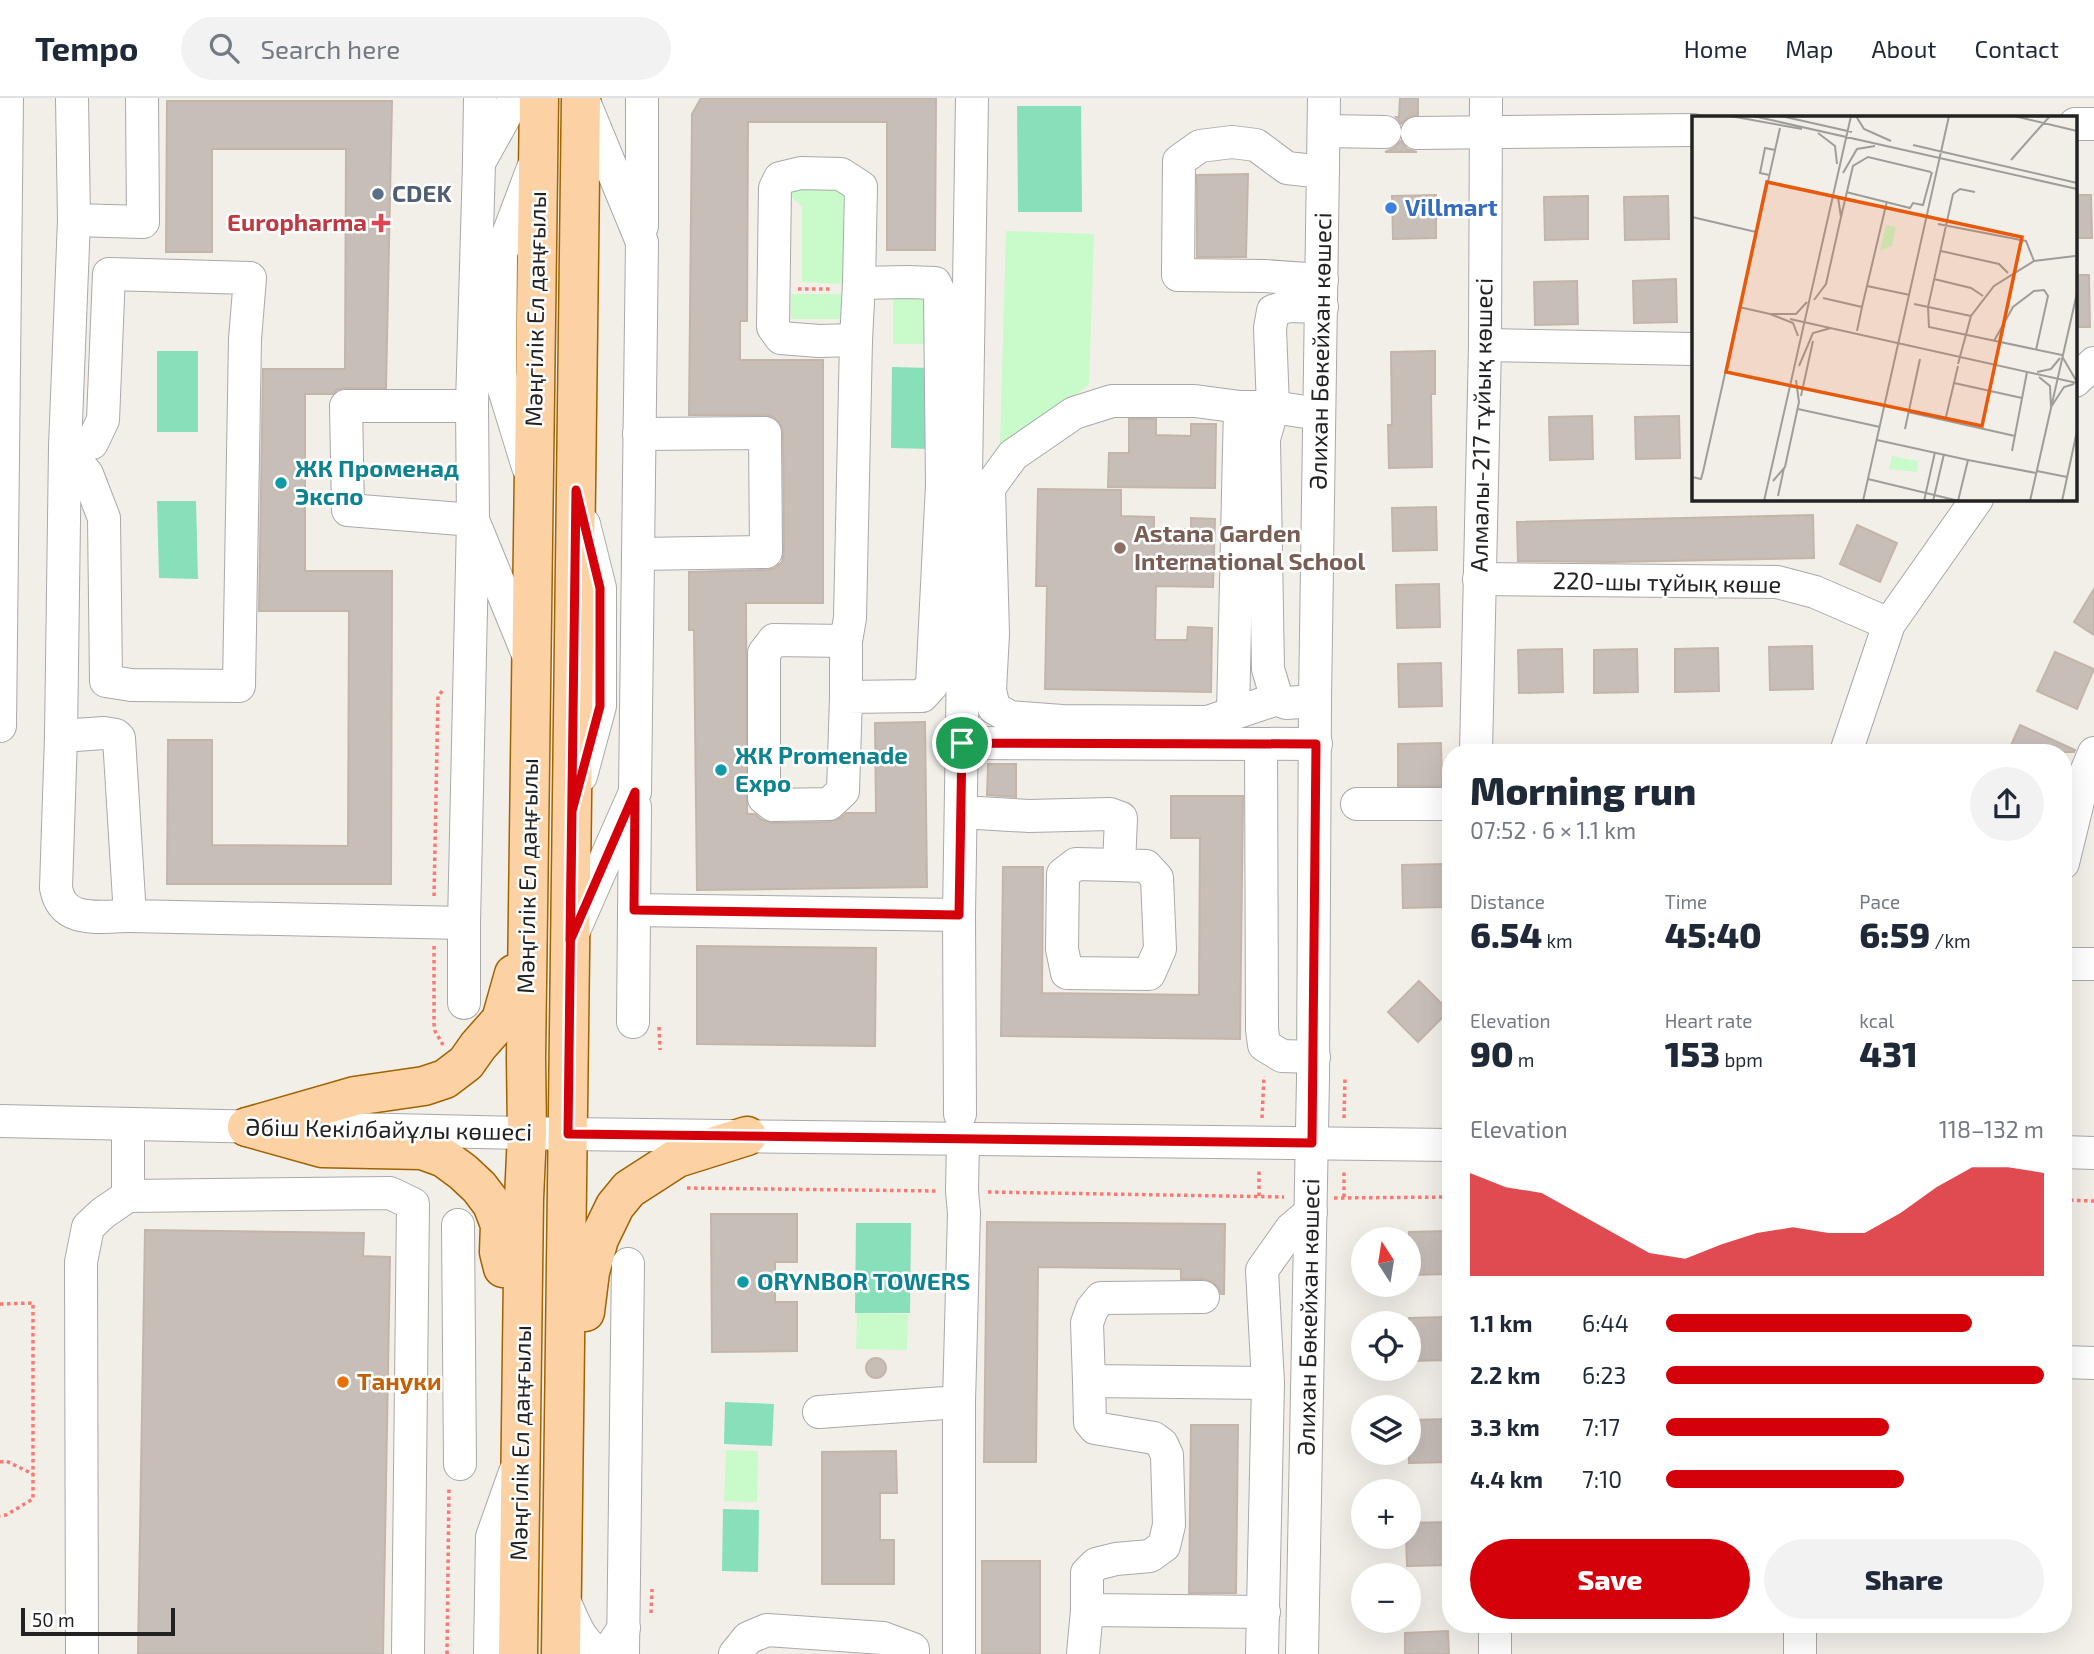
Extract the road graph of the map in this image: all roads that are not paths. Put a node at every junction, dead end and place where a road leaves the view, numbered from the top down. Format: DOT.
graph roads {
  1 [pos="7,98"];
  2 [pos="72,98"];
  3 [pos="142,98"];
  4 [pos="480,98"];
  5 [pos="515,98"];
  6 [pos="539,98"];
  7 [pos="582,98"];
  8 [pos="642,98"];
  9 [pos="972,98"];
  10 [pos="1324,98"];
  11 [pos="1486,98"];
  12 [pos="2076,124"];
  13 [pos="2094,124"];
  14 [pos="1692,130"];
  15 [pos="642,131"];
  16 [pos="1324,131"];
  17 [pos="1385,132"];
  18 [pos="1417,133"];
  19 [pos="1486,133"];
  20 [pos="600,139"];
  21 [pos="479,163"];
  22 [pos="1323,172"];
  23 [pos="74,220"];
  24 [pos="642,242"];
  25 [pos="3,280"];
  26 [pos="859,286"];
  27 [pos="1322,294"];
  28 [pos="856,340"];
  29 [pos="1485,345"];
  30 [pos="1692,349"];
  31 [pos="2094,363"];
  32 [pos="2076,380"];
  33 [pos="472,404"];
  34 [pos="1240,407"];
  35 [pos="1273,407"];
  36 [pos="1319,414"];
  37 [pos="639,434"];
  38 [pos="65,447"];
  39 [pos="954,486"];
  40 [pos="1976,500"];
  41 [pos="1,501"];
  42 [pos="473,520"];
  43 [pos="638,554"];
  44 [pos="1479,579"];
  45 [pos="1889,624"];
  46 [pos="846,640"];
  47 [pos="531,663"];
  48 [pos="846,697"];
  49 [pos="1277,699"];
  50 [pos="1315,701"];
  51 [pos="1233,713"];
  52 [pos="0,726"];
  53 [pos="61,736"];
  54 [pos="962,743"];
  55 [pos="1261,744"];
  56 [pos="1316,744"];
  57 [pos="1476,744"];
  58 [pos="1849,744"];
  59 [pos="2094,753"];
  60 [pos="635,792"];
  61 [pos="1357,804"];
  62 [pos="1442,804"];
  63 [pos="961,812"];
  64 [pos="2072,826"];
  65 [pos="1119,865"];
  66 [pos="634,910"];
  67 [pos="959,915"];
  68 [pos="130,916"];
  69 [pos="464,923"];
  70 [pos="528,926"];
  71 [pos="570,941"];
  72 [pos="2072,964"];
  73 [pos="2094,964"];
  74 [pos="464,1003"];
  75 [pos="633,1022"];
  76 [pos="1314,1058"];
  77 [pos="0,1121"];
  78 [pos="128,1124"];
  79 [pos="961,1126"];
  80 [pos="247,1127"];
  81 [pos="527,1133"];
  82 [pos="568,1134"];
  83 [pos="747,1136"];
  84 [pos="1312,1143"];
  85 [pos="1442,1147"];
  86 [pos="128,1196"];
  87 [pos="1311,1205"];
  88 [pos="458,1225"];
  89 [pos="628,1264"];
  90 [pos="1203,1297"];
  91 [pos="522,1334"];
  92 [pos="2072,1362"];
  93 [pos="2094,1363"];
  94 [pos="1089,1381"];
  95 [pos="1268,1383"];
  96 [pos="959,1402"];
  97 [pos="819,1412"];
  98 [pos="521,1454"];
  99 [pos="460,1464"];
  100 [pos="563,1481"];
  101 [pos="561,1595"];
  102 [pos="1087,1610"];
  103 [pos="1264,1612"];
  104 [pos="1495,1633"];
  105 [pos="1800,1633"];
  106 [pos="623,1641"];
  107 [pos="82,1654"];
  108 [pos="408,1654"];
  109 [pos="491,1654"];
  110 [pos="518,1654"];
  111 [pos="561,1654"];
  112 [pos="582,1654"];
  113 [pos="735,1654"];
  114 [pos="913,1654"];
  115 [pos="959,1654"];
  116 [pos="1083,1654"];
  117 [pos="1262,1654"];
  118 [pos="1302,1654"];
  119 [pos="1495,1654"];
  120 [pos="1800,1654"];
  1 -- 25 [label="street"];
  2 -- 23 [label="street"];
  3 -- 23 [label="street"];
  4 -- 21 [label="street"];
  5 -- 21 [label="street"];
  6 -- 47 [label="main road, Мәңгілік Ел даңғылы"];
  7 -- 20 [label="street"];
  7 -- 71 [label="main road, Мәңгілік Ел даңғылы"];
  8 -- 15 [label="street"];
  9 -- 39 [label="street"];
  10 -- 16 [label="street, Әлихан Бөкейхан көшесі"];
  11 -- 19 [label="street, Алмалы-217 тұйық көшесі"];
  12 -- 13 [label="street"];
  14 -- 19 [label="street"];
  15 -- 20 [label="street"];
  15 -- 24 [label="street"];
  16 -- 17 [label="street"];
  16 -- 22 [label="street, Әлихан Бөкейхан көшесі"];
  18 -- 19 [label="street"];
  19 -- 29 [label="street, Алмалы-217 тұйық көшесі"];
  20 -- 24 [label="street"];
  21 -- 33 [label="street"];
  22 -- 27 [label="street, Әлихан Бөкейхан көшесі"];
  22 -- 27 [label="street"];
  23 -- 38 [label="street"];
  24 -- 37 [label="street"];
  25 -- 41 [label="street"];
  26 -- 28 [label="street"];
  26 -- 28 [label="street"];
  26 -- 39 [label="street"];
  27 -- 35 [label="street"];
  27 -- 36 [label="street, Әлихан Бөкейхан көшесі"];
  28 -- 46 [label="street"];
  29 -- 30 [label="street"];
  29 -- 44 [label="street, Алмалы-217 тұйық көшесі"];
  31 -- 32 [label="street"];
  33 -- 42 [label="street"];
  33 -- 42 [label="street"];
  34 -- 35 [label="street"];
  34 -- 51 [label="street"];
  34 -- 51 [label="street"];
  35 -- 36 [label="street"];
  35 -- 49 [label="street"];
  36 -- 50 [label="street, Әлихан Бөкейхан көшесі"];
  37 -- 43 [label="street"];
  37 -- 43 [label="street"];
  38 -- 38 [label="street"];
  38 -- 53 [label="street"];
  39 -- 48 [label="street"];
  39 -- 54 [label="street"];
  40 -- 45 [label="street"];
  41 -- 52 [label="street"];
  42 -- 47 [label="street"];
  42 -- 69 [label="street"];
  43 -- 60 [label="street"];
  44 -- 45 [label="street, 220-шы тұйық көше"];
  44 -- 57 [label="street, Алмалы-217 тұйық көшесі"];
  45 -- 58 [label="street"];
  46 -- 48 [label="street"];
  46 -- 48 [label="street"];
  47 -- 70 [label="main road, Мәңгілік Ел даңғылы"];
  49 -- 50 [label="street"];
  49 -- 51 [label="street"];
  50 -- 56 [label="street, Әлихан Бөкейхан көшесі"];
  53 -- 68 [label="street"];
  53 -- 68 [label="street"];
  54 -- 55 [label="street"];
  54 -- 63 [label="street"];
  55 -- 56 [label="street"];
  55 -- 76 [label="street"];
  56 -- 76 [label="street, Әлихан Бөкейхан көшесі"];
  59 -- 64 [label="street"];
  60 -- 66 [label="street"];
  60 -- 71 [label="street"];
  61 -- 62 [label="street"];
  63 -- 65 [label="street"];
  63 -- 67 [label="street"];
  66 -- 67 [label="street"];
  66 -- 75 [label="street"];
  67 -- 79 [label="street"];
  68 -- 69 [label="street"];
  69 -- 74 [label="street"];
  70 -- 80 [label="main road"];
  70 -- 81 [label="main road, Мәңгілік Ел даңғылы"];
  71 -- 82 [label="main road, Мәңгілік Ел даңғылы"];
  72 -- 73 [label="street"];
  76 -- 84 [label="street, Әлихан Бөкейхан көшесі"];
  77 -- 78 [label="street, Әбіш Кекілбайұлы көшесі"];
  78 -- 80 [label="street, Әбіш Кекілбайұлы көшесі"];
  78 -- 86 [label="street"];
  79 -- 83 [label="street, Әбіш Кекілбайұлы көшесі"];
  79 -- 84 [label="street, Әбіш Кекілбайұлы көшесі"];
  79 -- 96 [label="street"];
  80 -- 81 [label="street, Әбіш Кекілбайұлы көшесі"];
  80 -- 91 [label="main road"];
  81 -- 82 [label="street, Әбіш Кекілбайұлы көшесі"];
  81 -- 91 [label="main road, Мәңгілік Ел даңғылы"];
  82 -- 83 [label="street, Әбіш Кекілбайұлы көшесі"];
  82 -- 100 [label="main road, Мәңгілік Ел даңғылы"];
  83 -- 100 [label="main road"];
  84 -- 85 [label="street, Әбіш Кекілбайұлы көшесі"];
  84 -- 87 [label="street, Әлихан Бөкейхан көшесі"];
  86 -- 107 [label="street"];
  86 -- 108 [label="street"];
  87 -- 95 [label="street"];
  87 -- 118 [label="street, Әлихан Бөкейхан көшесі"];
  88 -- 99 [label="street"];
  89 -- 106 [label="street"];
  90 -- 94 [label="street"];
  91 -- 98 [label="main road, Мәңгілік Ел даңғылы"];
  92 -- 93 [label="street"];
  94 -- 95 [label="street"];
  94 -- 102 [label="street"];
  95 -- 103 [label="street"];
  96 -- 97 [label="street"];
  96 -- 115 [label="street"];
  98 -- 109 [label="street"];
  98 -- 110 [label="main road, Мәңгілік Ел даңғылы"];
  100 -- 101 [label="main road, Мәңгілік Ел даңғылы"];
  101 -- 106 [label="street"];
  101 -- 111 [label="main road, Мәңгілік Ел даңғылы"];
  101 -- 112 [label="street"];
  102 -- 103 [label="street"];
  102 -- 116 [label="street"];
  103 -- 117 [label="street"];
  104 -- 119 [label="street"];
  105 -- 120 [label="street"];
  113 -- 114 [label="street"];
}
